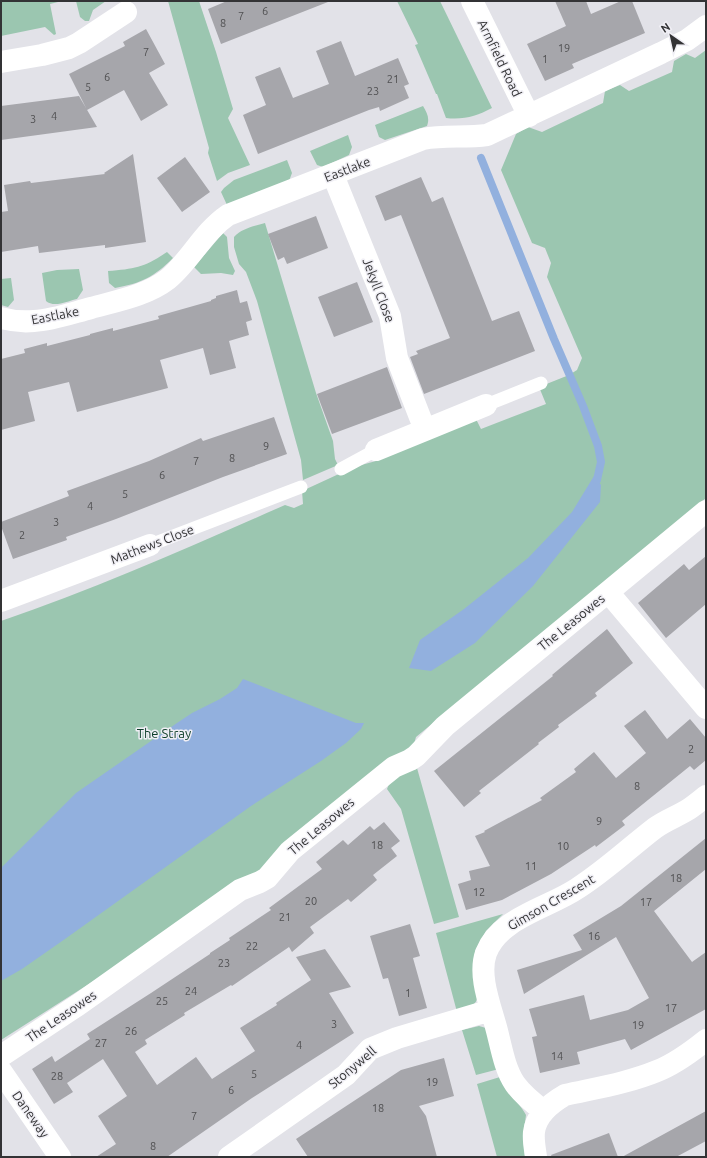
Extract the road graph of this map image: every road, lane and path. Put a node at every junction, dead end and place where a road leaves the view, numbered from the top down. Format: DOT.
graph roads {
  1 [pos="472,1"];
  2 [pos="126,12"];
  3 [pos="706,26"];
  4 [pos="1,62"];
  5 [pos="528,116"];
  6 [pos="333,175"];
  7 [pos="1,318"];
  8 [pos="541,383"];
  9 [pos="486,405"];
  10 [pos="425,430"];
  11 [pos="376,450"];
  12 [pos="341,470"];
  13 [pos="301,487"];
  14 [pos="706,511"];
  15 [pos="150,545"];
  16 [pos="608,592"];
  17 [pos="2,598"];
  18 [pos="706,708"];
  19 [pos="706,796"];
  20 [pos="492,1010"];
  21 [pos="706,1040"];
  22 [pos="1,1056"];
  23 [pos="1,1071"];
  24 [pos="544,1111"];
  25 [pos="60,1157"];
  26 [pos="229,1157"];
  27 [pos="536,1157"];
  1 -- 5 [label="street, Armfield Road"];
  2 -- 4 [label="street"];
  3 -- 5 [label="street, Eastlake"];
  5 -- 6 [label="street, Eastlake"];
  6 -- 7 [label="street, Eastlake"];
  6 -- 10 [label="street, Jekyll Close"];
  8 -- 9 [label="lane"];
  9 -- 10 [label="street"];
  10 -- 11 [label="street"];
  11 -- 12 [label="lane"];
  13 -- 15 [label="lane, Mathews Close"];
  14 -- 16 [label="street, The Leasowes"];
  15 -- 17 [label="street, Mathews Close"];
  16 -- 18 [label="street, The Leasowes"];
  16 -- 22 [label="street, The Leasowes"];
  19 -- 20 [label="street, Gimson Crescent"];
  20 -- 24 [label="street, Gimson Crescent"];
  20 -- 26 [label="street, Stonywell"];
  21 -- 24 [label="street"];
  23 -- 25 [label="street, Daneway"];
  24 -- 27 [label="street"];
}
